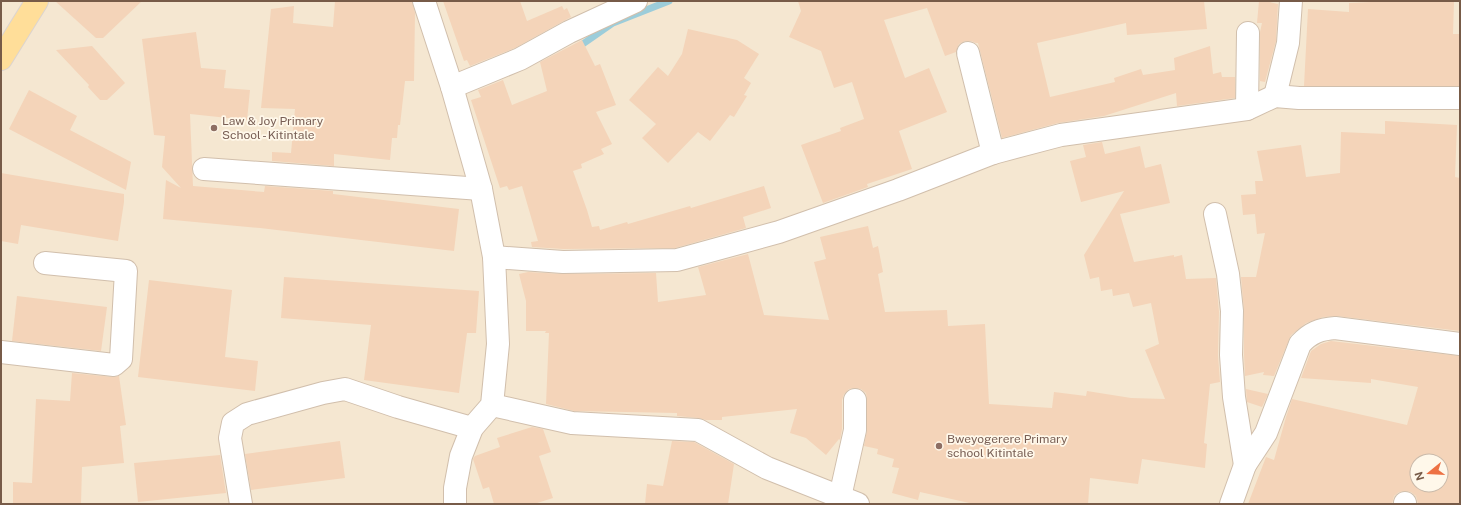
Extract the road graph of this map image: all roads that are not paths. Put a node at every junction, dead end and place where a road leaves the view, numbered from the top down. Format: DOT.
graph roads {
  1 [pos="424,1"];
  2 [pos="636,1"];
  3 [pos="1291,1"];
  4 [pos="34,2"];
  5 [pos="1248,33"];
  6 [pos="968,53"];
  7 [pos="1,59"];
  8 [pos="452,87"];
  9 [pos="1275,96"];
  10 [pos="1460,98"];
  11 [pos="1247,110"];
  12 [pos="993,153"];
  13 [pos="204,169"];
  14 [pos="481,189"];
  15 [pos="1215,214"];
  16 [pos="494,257"];
  17 [pos="45,263"];
  18 [pos="1460,344"];
  19 [pos="1,352"];
  20 [pos="856,400"];
  21 [pos="492,406"];
  22 [pos="472,428"];
  23 [pos="1245,465"];
  24 [pos="849,500"];
  25 [pos="241,504"];
  26 [pos="455,504"];
  27 [pos="1231,504"];
  1 -- 8 [label="street"];
  2 -- 8 [label="street"];
  3 -- 9 [label="street"];
  4 -- 7 [label="main road"];
  5 -- 11 [label="street"];
  6 -- 12 [label="street"];
  8 -- 14 [label="street"];
  9 -- 10 [label="street"];
  9 -- 11 [label="street"];
  11 -- 12 [label="street"];
  12 -- 16 [label="street"];
  13 -- 14 [label="street"];
  14 -- 16 [label="street"];
  15 -- 23 [label="street"];
  16 -- 21 [label="street"];
  17 -- 19 [label="street"];
  18 -- 23 [label="street"];
  20 -- 24 [label="street"];
  21 -- 22 [label="street"];
  21 -- 24 [label="street"];
  22 -- 25 [label="street"];
  22 -- 26 [label="street"];
  23 -- 27 [label="street"];
}
